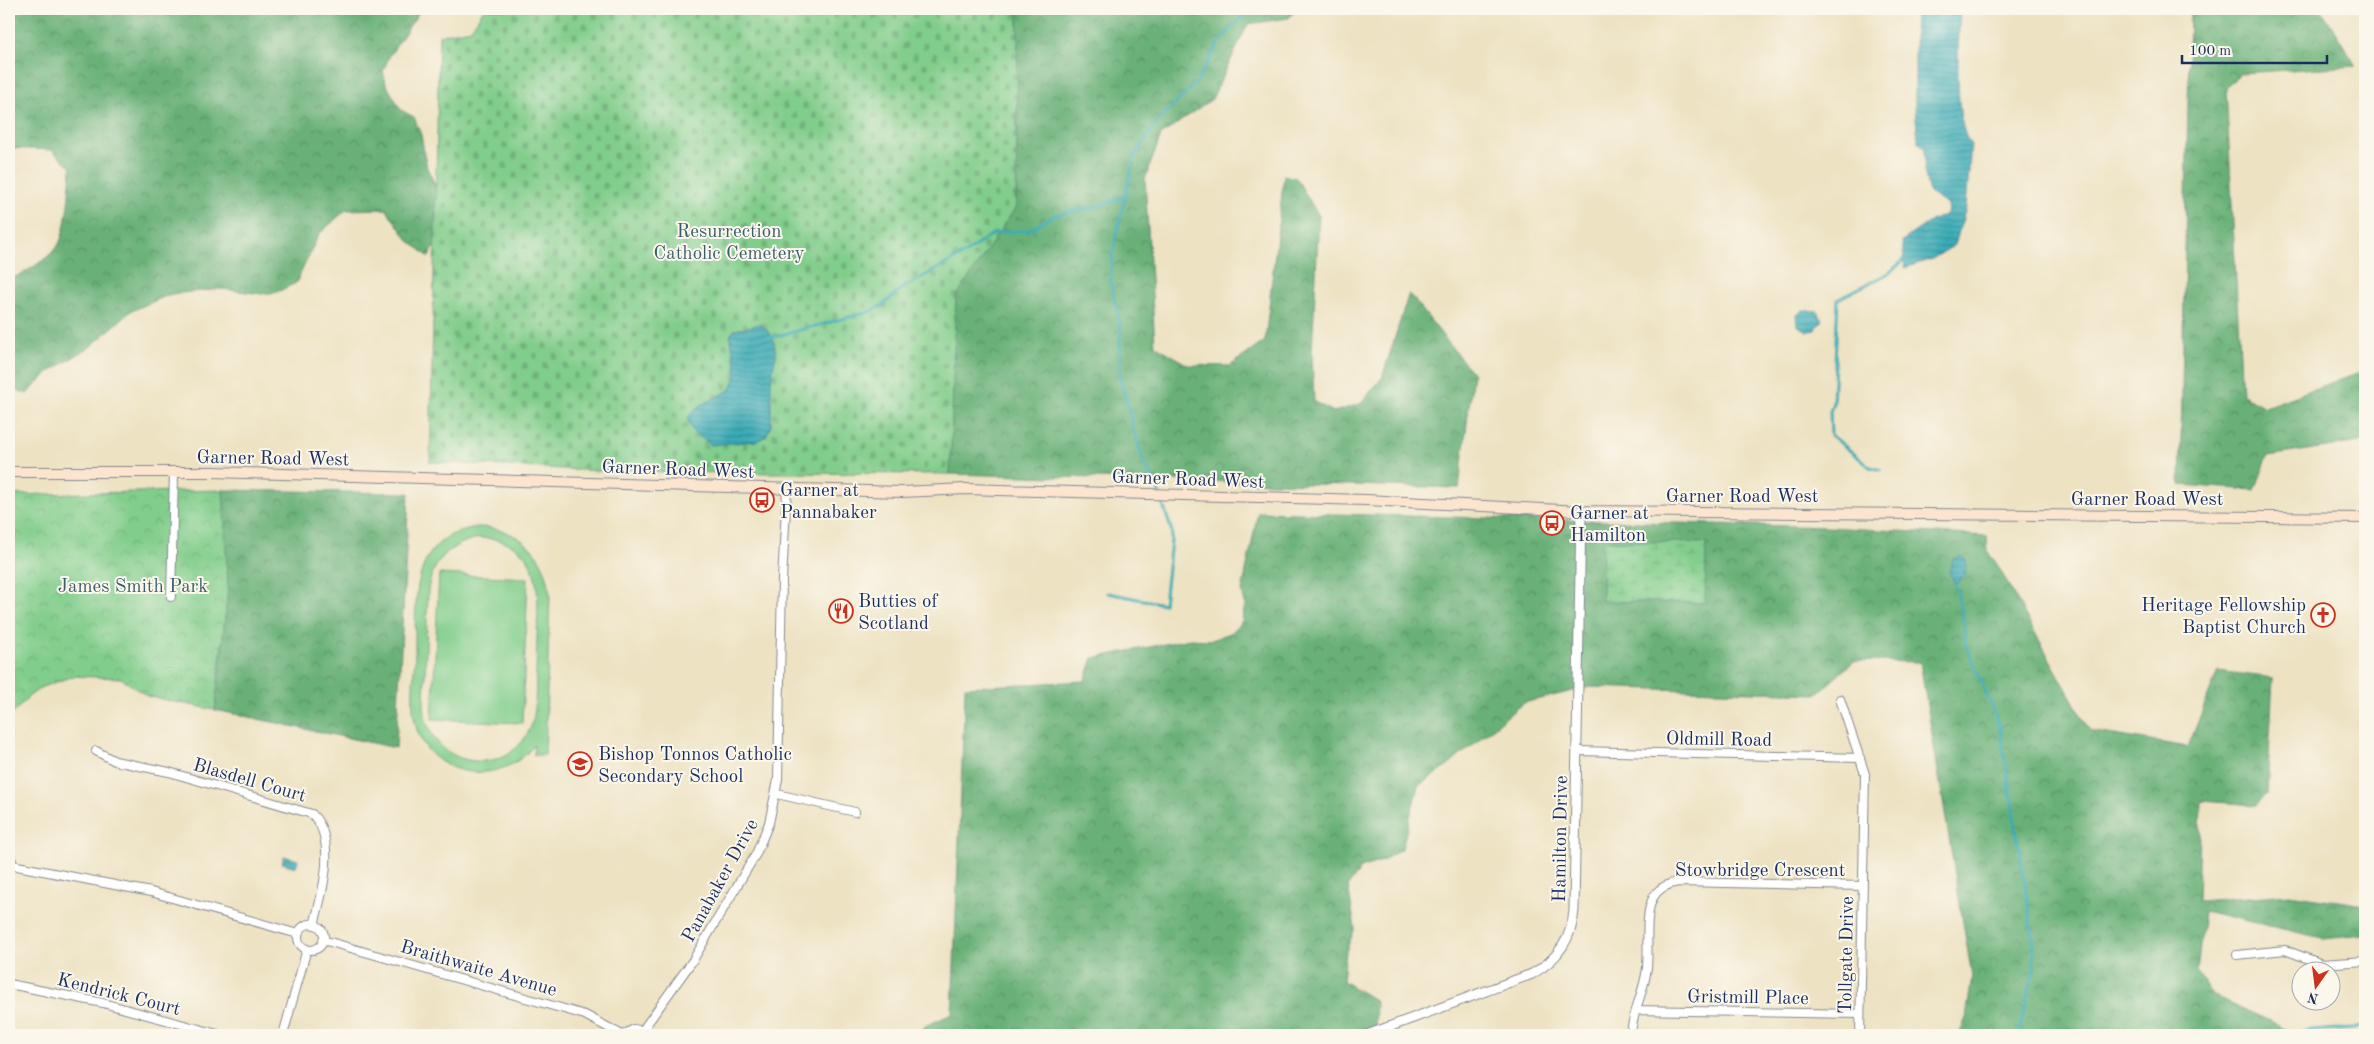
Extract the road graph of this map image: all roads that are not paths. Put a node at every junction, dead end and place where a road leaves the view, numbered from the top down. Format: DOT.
graph roads {
  1 [pos="9,472"];
  2 [pos="174,472"];
  3 [pos="787,489"];
  4 [pos="1582,511"];
  5 [pos="2365,518"];
  6 [pos="171,597"];
  7 [pos="1840,699"];
  8 [pos="96,751"];
  9 [pos="1577,751"];
  10 [pos="1860,758"];
  11 [pos="777,794"];
  12 [pos="855,812"];
  13 [pos="9,855"];
  14 [pos="10,868"];
  15 [pos="1863,886"];
  16 [pos="314,926"];
  17 [pos="298,934"];
  18 [pos="323,940"];
  19 [pos="307,949"];
  20 [pos="2237,955"];
  21 [pos="2365,961"];
  22 [pos="9,984"];
  23 [pos="1635,1010"];
  24 [pos="1860,1014"];
  25 [pos="645,1033"];
  26 [pos="221,1035"];
  27 [pos="283,1035"];
  28 [pos="623,1035"];
  29 [pos="1367,1035"];
  30 [pos="1631,1035"];
  31 [pos="1860,1035"];
  1 -- 2 [label="main road, Garner Road West"];
  2 -- 3 [label="main road, Garner Road West"];
  2 -- 6 [label="street"];
  3 -- 4 [label="main road, Garner Road West"];
  3 -- 11 [label="street, Panabaker Drive"];
  4 -- 5 [label="main road, Garner Road West"];
  4 -- 9 [label="street, Hamilton Drive"];
  7 -- 10 [label="street, Tollgate Drive"];
  8 -- 16 [label="street, Blasdell Court"];
  9 -- 10 [label="street, Oldmill Road"];
  9 -- 29 [label="street, Hamilton Drive"];
  10 -- 15 [label="street, Tollgate Drive"];
  11 -- 12 [label="street"];
  11 -- 25 [label="street, Panabaker Drive"];
  13 -- 14 [label="street"];
  14 -- 17 [label="street"];
  15 -- 23 [label="street, Stowbridge Crescent"];
  15 -- 24 [label="street, Tollgate Drive"];
  16 -- 17 [label="street"];
  16 -- 18 [label="street"];
  17 -- 19 [label="street"];
  18 -- 19 [label="street"];
  18 -- 28 [label="street, Braithwaite Avenue"];
  19 -- 27 [label="street"];
  20 -- 21 [label="street"];
  22 -- 26 [label="street, Kendrick Court"];
  23 -- 24 [label="street, Gristmill Place"];
  23 -- 30 [label="street, Stowbridge Crescent"];
  24 -- 31 [label="street, Tollgate Drive"];
  25 -- 28 [label="street"];
}
